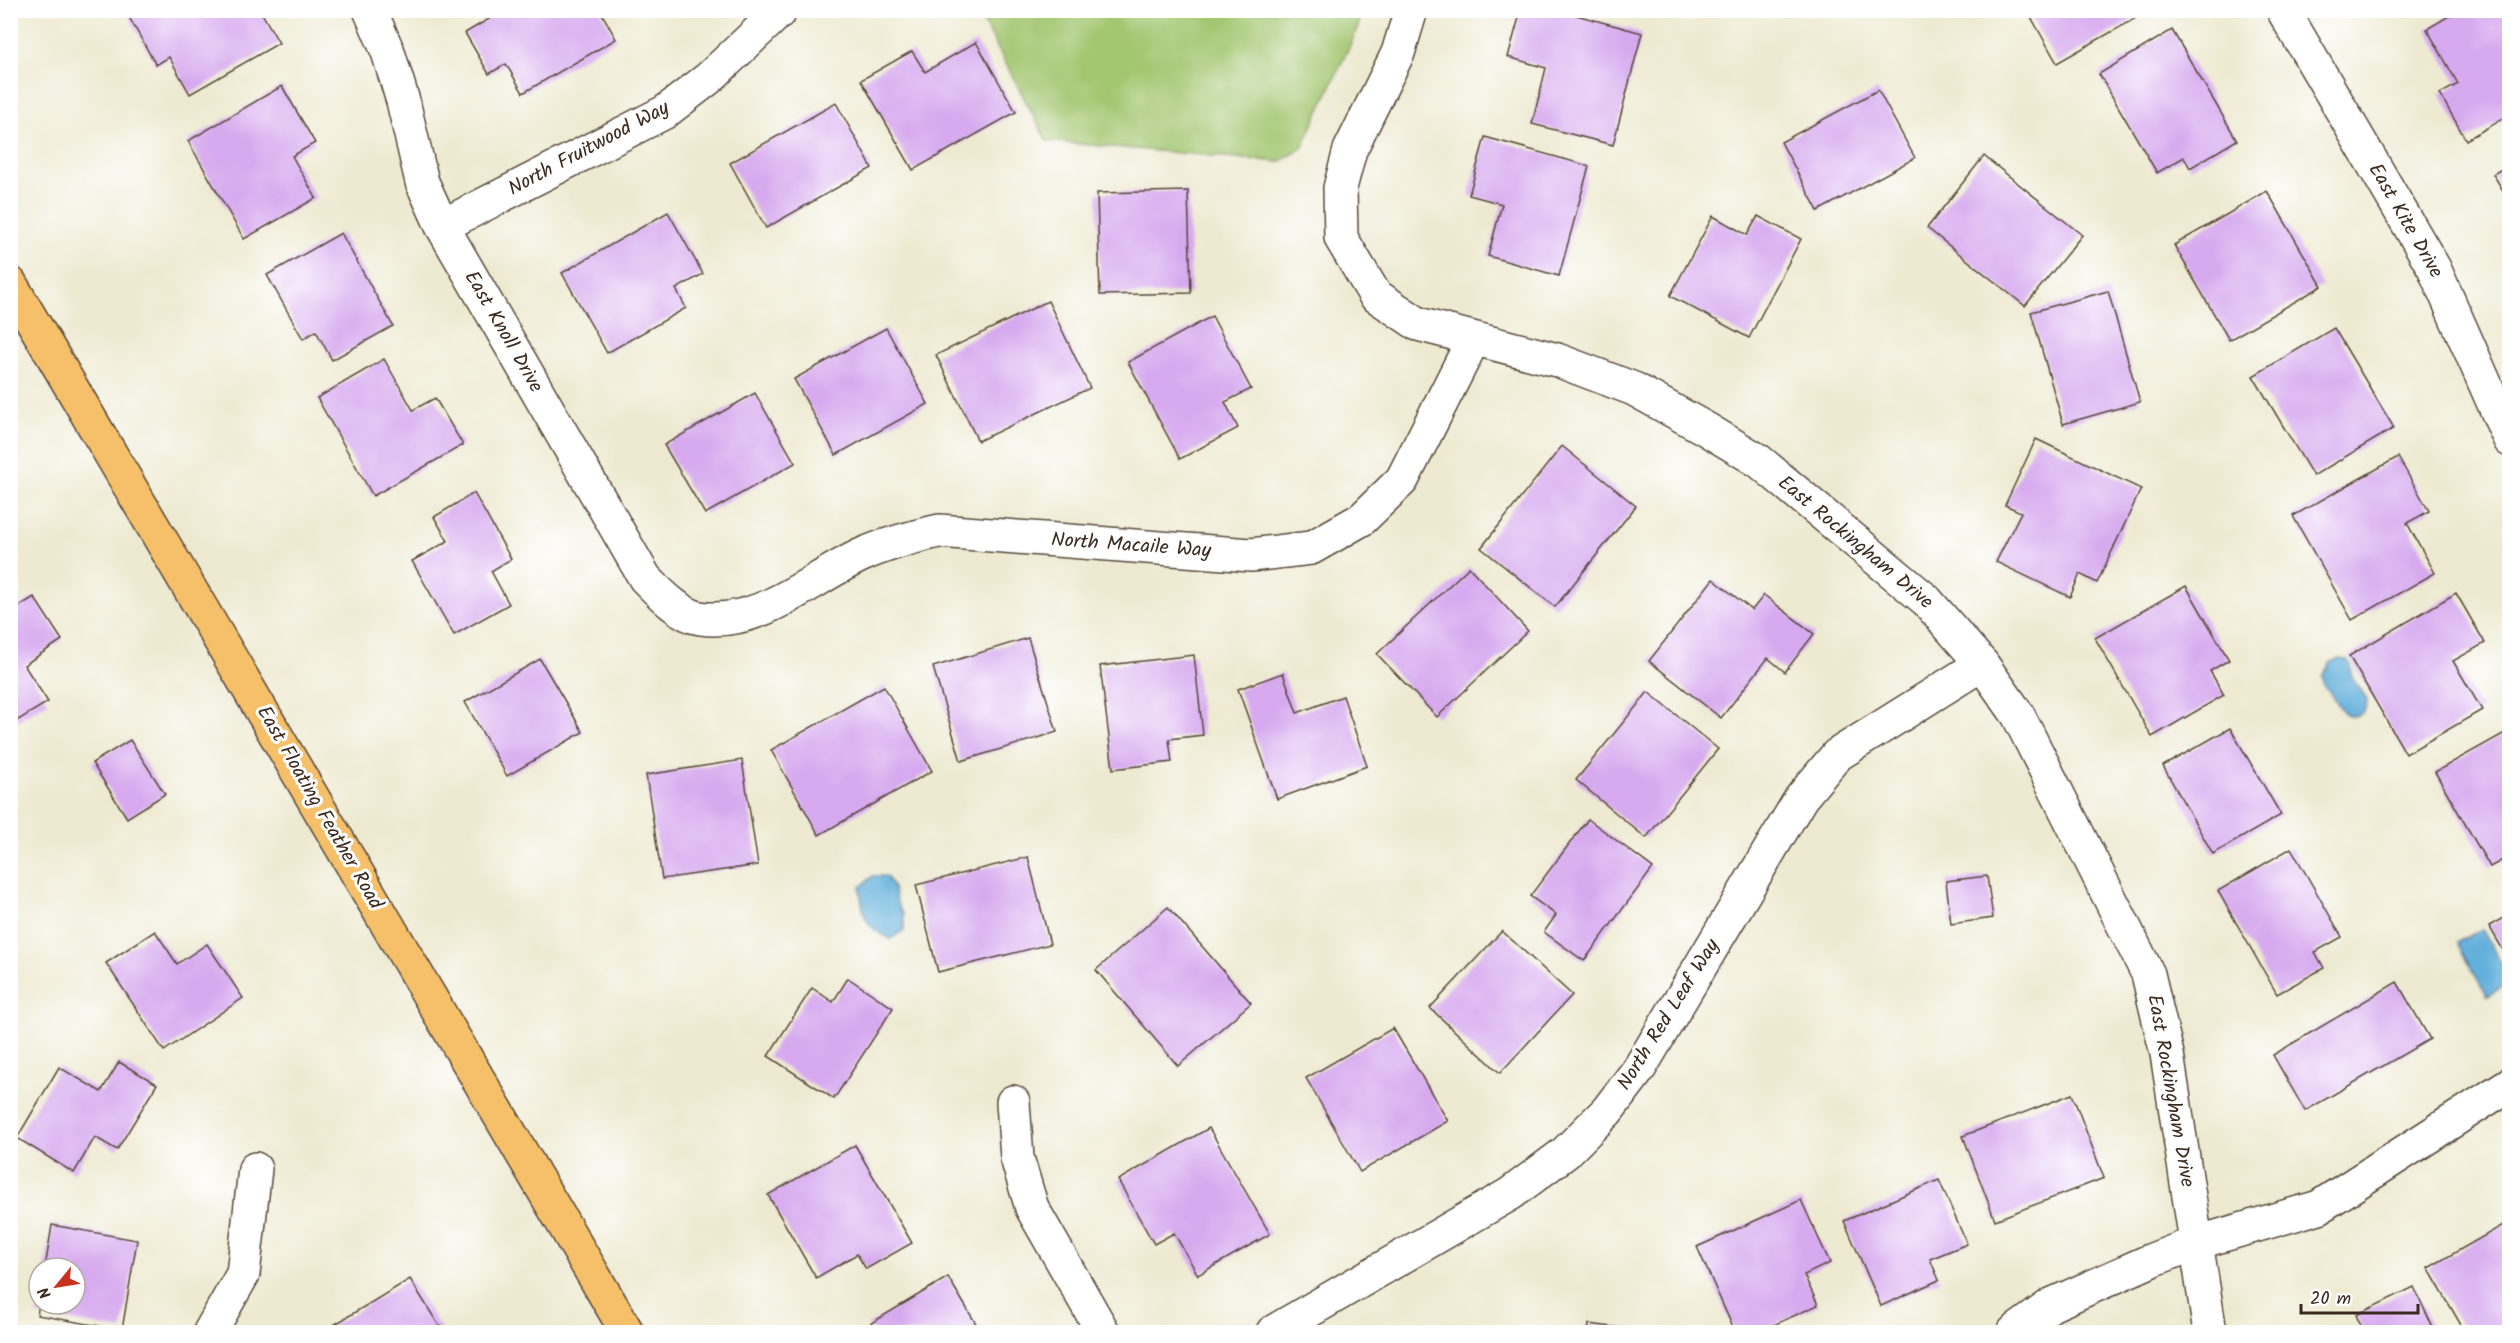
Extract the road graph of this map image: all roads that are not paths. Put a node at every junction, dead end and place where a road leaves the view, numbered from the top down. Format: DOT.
graph roads {
  1 [pos="369,10"];
  2 [pos="781,10"];
  3 [pos="1411,10"];
  4 [pos="2283,10"];
  5 [pos="442,226"];
  6 [pos="10,284"];
  7 [pos="1473,340"];
  8 [pos="2510,440"];
  9 [pos="698,618"];
  10 [pos="1982,664"];
  11 [pos="2510,1084"];
  12 [pos="1013,1102"];
  13 [pos="255,1169"];
  14 [pos="2196,1243"];
  15 [pos="210,1332"];
  16 [pos="627,1332"];
  17 [pos="1103,1332"];
  18 [pos="1273,1332"];
  19 [pos="2014,1332"];
  20 [pos="2210,1332"];
  1 -- 5 [label="street, East Knoll Drive"];
  2 -- 5 [label="street, North Fruitwood Way"];
  3 -- 7 [label="street, East Rockingham Drive"];
  4 -- 8 [label="street, East Kite Drive"];
  5 -- 9 [label="street, East Knoll Drive"];
  6 -- 16 [label="main road, East Floating Feather Road"];
  7 -- 9 [label="street, North Macaile Way"];
  7 -- 10 [label="street, East Rockingham Drive"];
  10 -- 14 [label="street, East Rockingham Drive"];
  10 -- 18 [label="street, North Red Leaf Way"];
  11 -- 14 [label="street"];
  12 -- 17 [label="street"];
  13 -- 15 [label="street"];
  14 -- 19 [label="street"];
  14 -- 20 [label="street, East Rockingham Drive"];
}
